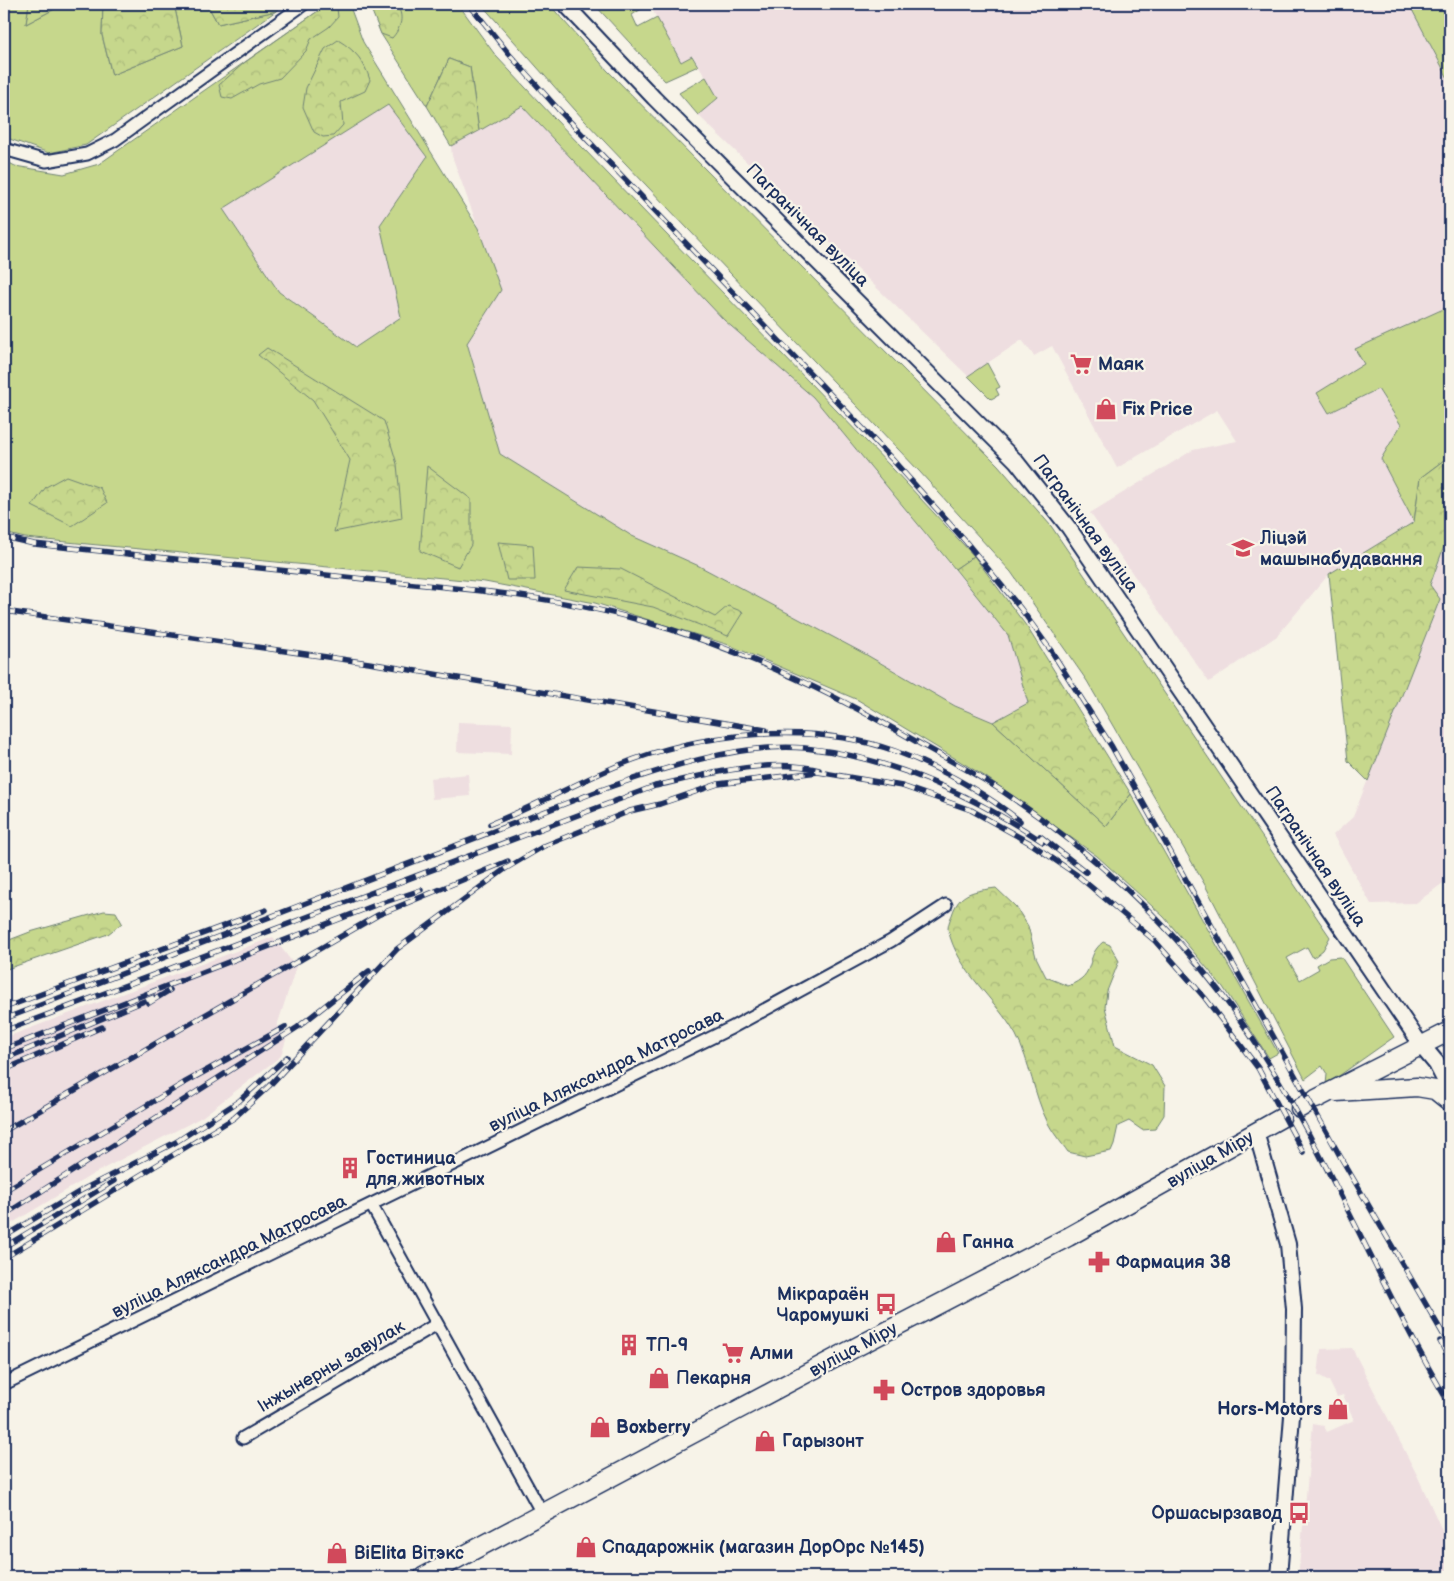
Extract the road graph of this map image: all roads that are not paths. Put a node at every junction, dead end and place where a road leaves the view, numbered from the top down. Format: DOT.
graph roads {
  1 [pos="304,4"];
  2 [pos="565,4"];
  3 [pos="4,149"];
  4 [pos="946,905"];
  5 [pos="1450,1031"];
  6 [pos="1422,1046"];
  7 [pos="1450,1089"];
  8 [pos="1450,1102"];
  9 [pos="1281,1118"];
  10 [pos="1256,1132"];
  11 [pos="372,1206"];
  12 [pos="437,1324"];
  13 [pos="4,1384"];
  14 [pos="243,1438"];
  15 [pos="542,1513"];
  16 [pos="423,1577"];
  17 [pos="1279,1577"];
  1 -- 3 [label="street"];
  2 -- 6 [label="street, Пагранічная вуліца"];
  4 -- 11 [label="street, вуліца Аляксандра Матросава"];
  5 -- 6 [label="main road"];
  6 -- 7 [label="main road, Пагранічная вуліца"];
  6 -- 8 [label="main road"];
  9 -- 10 [label="main road, вуліца Міру"];
  10 -- 15 [label="main road, вуліца Міру"];
  10 -- 17 [label="street"];
  11 -- 12 [label="street"];
  11 -- 13 [label="street, вуліца Аляксандра Матросава"];
  12 -- 14 [label="street, Інжынерны завулак"];
  12 -- 15 [label="street"];
  15 -- 16 [label="main road, вуліца Міру"];
}
